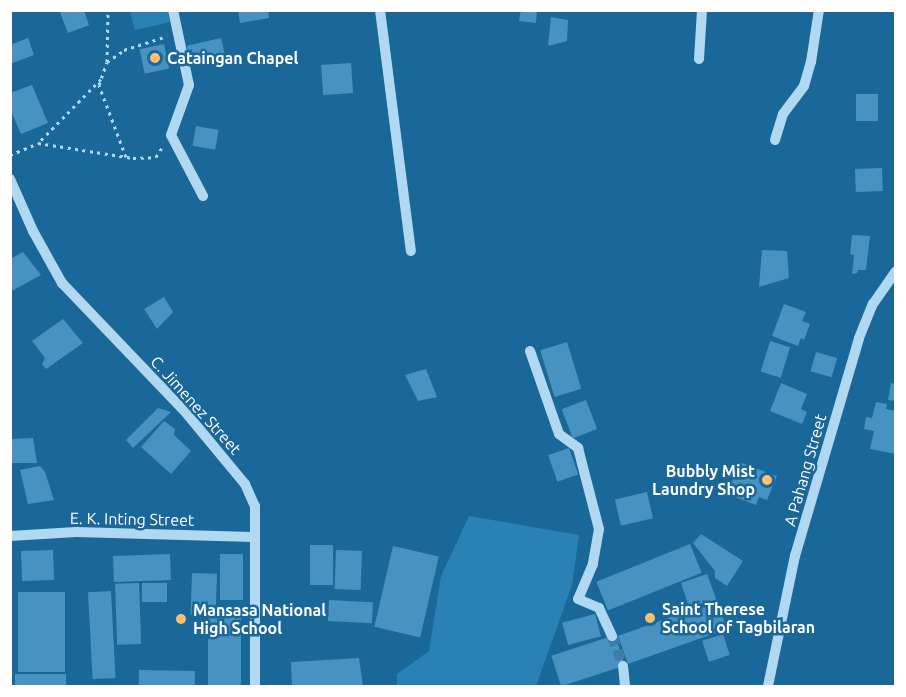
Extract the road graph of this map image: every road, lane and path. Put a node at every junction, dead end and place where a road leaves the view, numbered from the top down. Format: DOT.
graph roads {
  1 [pos="108,10"];
  2 [pos="173,10"];
  3 [pos="380,10"];
  4 [pos="702,10"];
  5 [pos="819,10"];
  6 [pos="177,33"];
  7 [pos="699,59"];
  8 [pos="107,62"];
  9 [pos="101,79"];
  10 [pos="171,135"];
  11 [pos="775,140"];
  12 [pos="38,144"];
  13 [pos="10,155"];
  14 [pos="126,157"];
  15 [pos="10,179"];
  16 [pos="203,196"];
  17 [pos="411,251"];
  18 [pos="896,272"];
  19 [pos="530,351"];
  20 [pos="10,536"];
  21 [pos="253,537"];
  22 [pos="612,636"];
  23 [pos="623,666"];
  24 [pos="255,687"];
  25 [pos="625,687"];
  26 [pos="768,687"];
  1 -- 8 [label="path"];
  2 -- 6 [label="street"];
  3 -- 17 [label="street"];
  4 -- 7 [label="street"];
  5 -- 11 [label="street"];
  6 -- 8 [label="path"];
  6 -- 10 [label="street"];
  8 -- 9 [label="path"];
  9 -- 12 [label="path"];
  9 -- 14 [label="path"];
  10 -- 14 [label="path"];
  10 -- 16 [label="street"];
  12 -- 13 [label="path"];
  12 -- 14 [label="path"];
  15 -- 21 [label="street, C. Jimenez Street"];
  18 -- 26 [label="street, A Pahang Street"];
  19 -- 22 [label="street"];
  20 -- 21 [label="street, E. K. Inting Street"];
  21 -- 24 [label="street, C. Jimenez Street"];
  23 -- 25 [label="street"];
}
